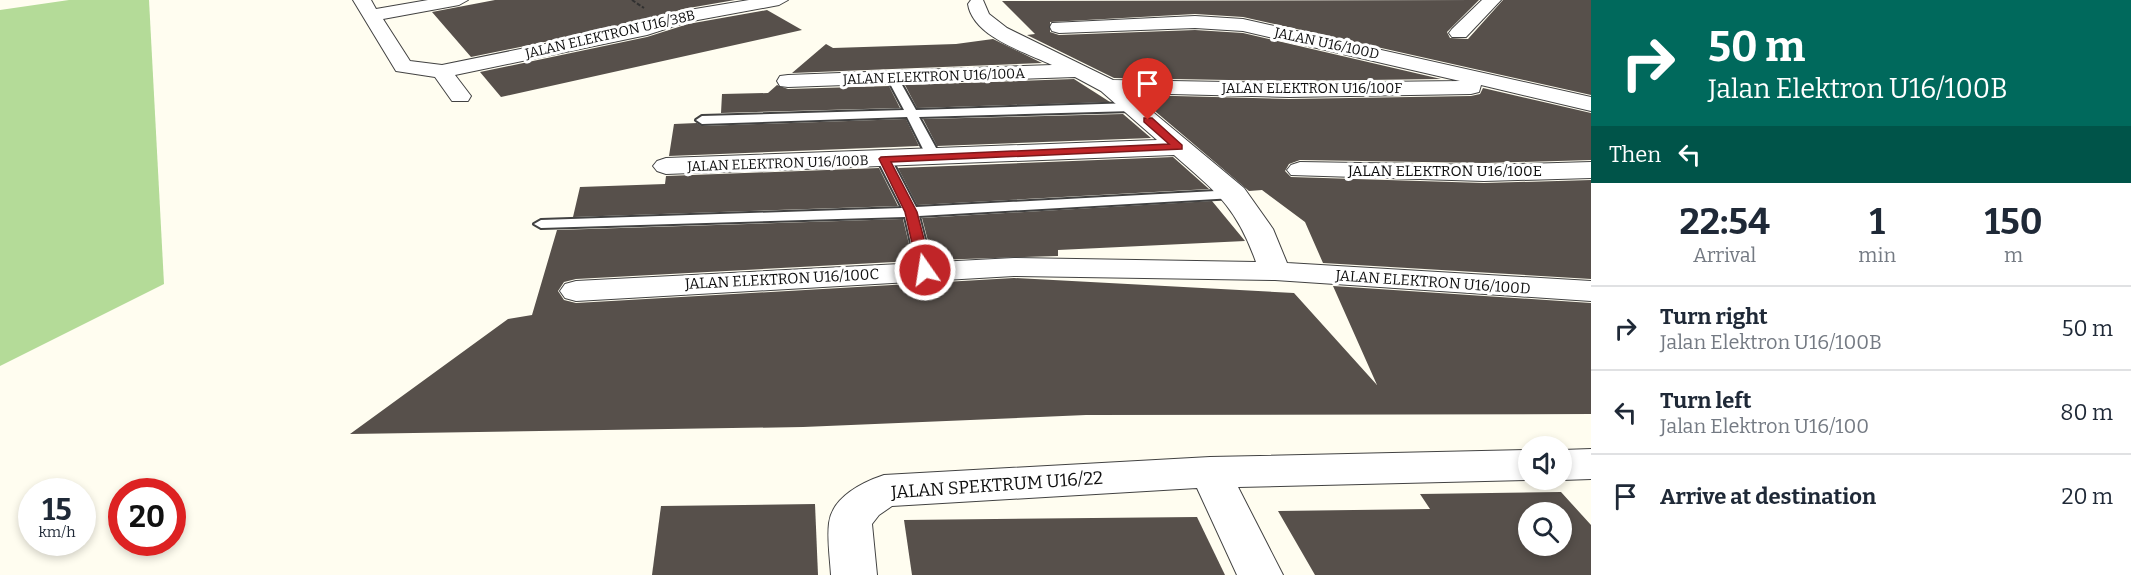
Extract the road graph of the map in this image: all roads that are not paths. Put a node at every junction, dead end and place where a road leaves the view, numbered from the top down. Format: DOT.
graph roads {
  1 [pos="459,0"];
  2 [pos="779,0"];
  3 [pos="1492,0"];
  4 [pos="977,1"];
  5 [pos="367,7"];
  6 [pos="1059,27"];
  7 [pos="1459,33"];
  8 [pos="442,71"];
  9 [pos="1079,71"];
  10 [pos="893,78"];
  11 [pos="788,81"];
  12 [pos="1515,85"];
  13 [pos="1109,86"];
  14 [pos="460,96"];
  15 [pos="1591,104"];
  16 [pos="1133,107"];
  17 [pos="911,115"];
  18 [pos="702,120"];
  19 [pos="1178,147"];
  20 [pos="934,157"];
  21 [pos="884,159"];
  22 [pos="666,166"];
  23 [pos="1300,170"];
  24 [pos="1591,170"];
  25 [pos="1234,194"];
  26 [pos="911,212"];
  27 [pos="541,224"];
  28 [pos="925,270"];
  29 [pos="1275,271"];
  30 [pos="576,291"];
  31 [pos="1591,291"];
  32 [pos="1518,465"];
  33 [pos="1210,472"];
  34 [pos="854,575"];
  35 [pos="1260,575"];
  1 -- 5 [label="street"];
  2 -- 8 [label="street, JALAN ELEKTRON U16/38B"];
  3 -- 7 [label="street"];
  4 -- 9 [label="street"];
  5 -- 8 [label="street, JALAN ELEKTRON U16/38B"];
  6 -- 12 [label="street, JALAN U16/100D"];
  8 -- 14 [label="street"];
  9 -- 10 [label="street, JALAN ELEKTRON U16/100A"];
  9 -- 13 [label="street"];
  10 -- 11 [label="street, JALAN ELEKTRON U16/100A"];
  10 -- 17 [label="lane"];
  12 -- 13 [label="street, JALAN ELEKTRON U16/100F"];
  12 -- 15 [label="street, JALAN U16/100D"];
  13 -- 16 [label="street"];
  16 -- 17 [label="lane"];
  16 -- 19 [label="street"];
  17 -- 18 [label="lane"];
  17 -- 20 [label="lane"];
  19 -- 20 [label="street, JALAN ELEKTRON U16/100B"];
  19 -- 25 [label="street"];
  20 -- 21 [label="street, JALAN ELEKTRON U16/100B"];
  21 -- 22 [label="street, JALAN ELEKTRON U16/100B"];
  21 -- 26 [label="lane"];
  23 -- 24 [label="street, JALAN ELEKTRON U16/100E"];
  25 -- 26 [label="lane"];
  25 -- 29 [label="street"];
  26 -- 27 [label="lane"];
  26 -- 28 [label="lane"];
  28 -- 29 [label="street, JALAN ELEKTRON U16/100C"];
  28 -- 30 [label="street, JALAN ELEKTRON U16/100C"];
  29 -- 31 [label="street, JALAN ELEKTRON U16/100D"];
  32 -- 33 [label="street, JALAN SPEKTRUM U16/22"];
  33 -- 34 [label="street, JALAN SPEKTRUM U16/22"];
  33 -- 35 [label="street"];
}
